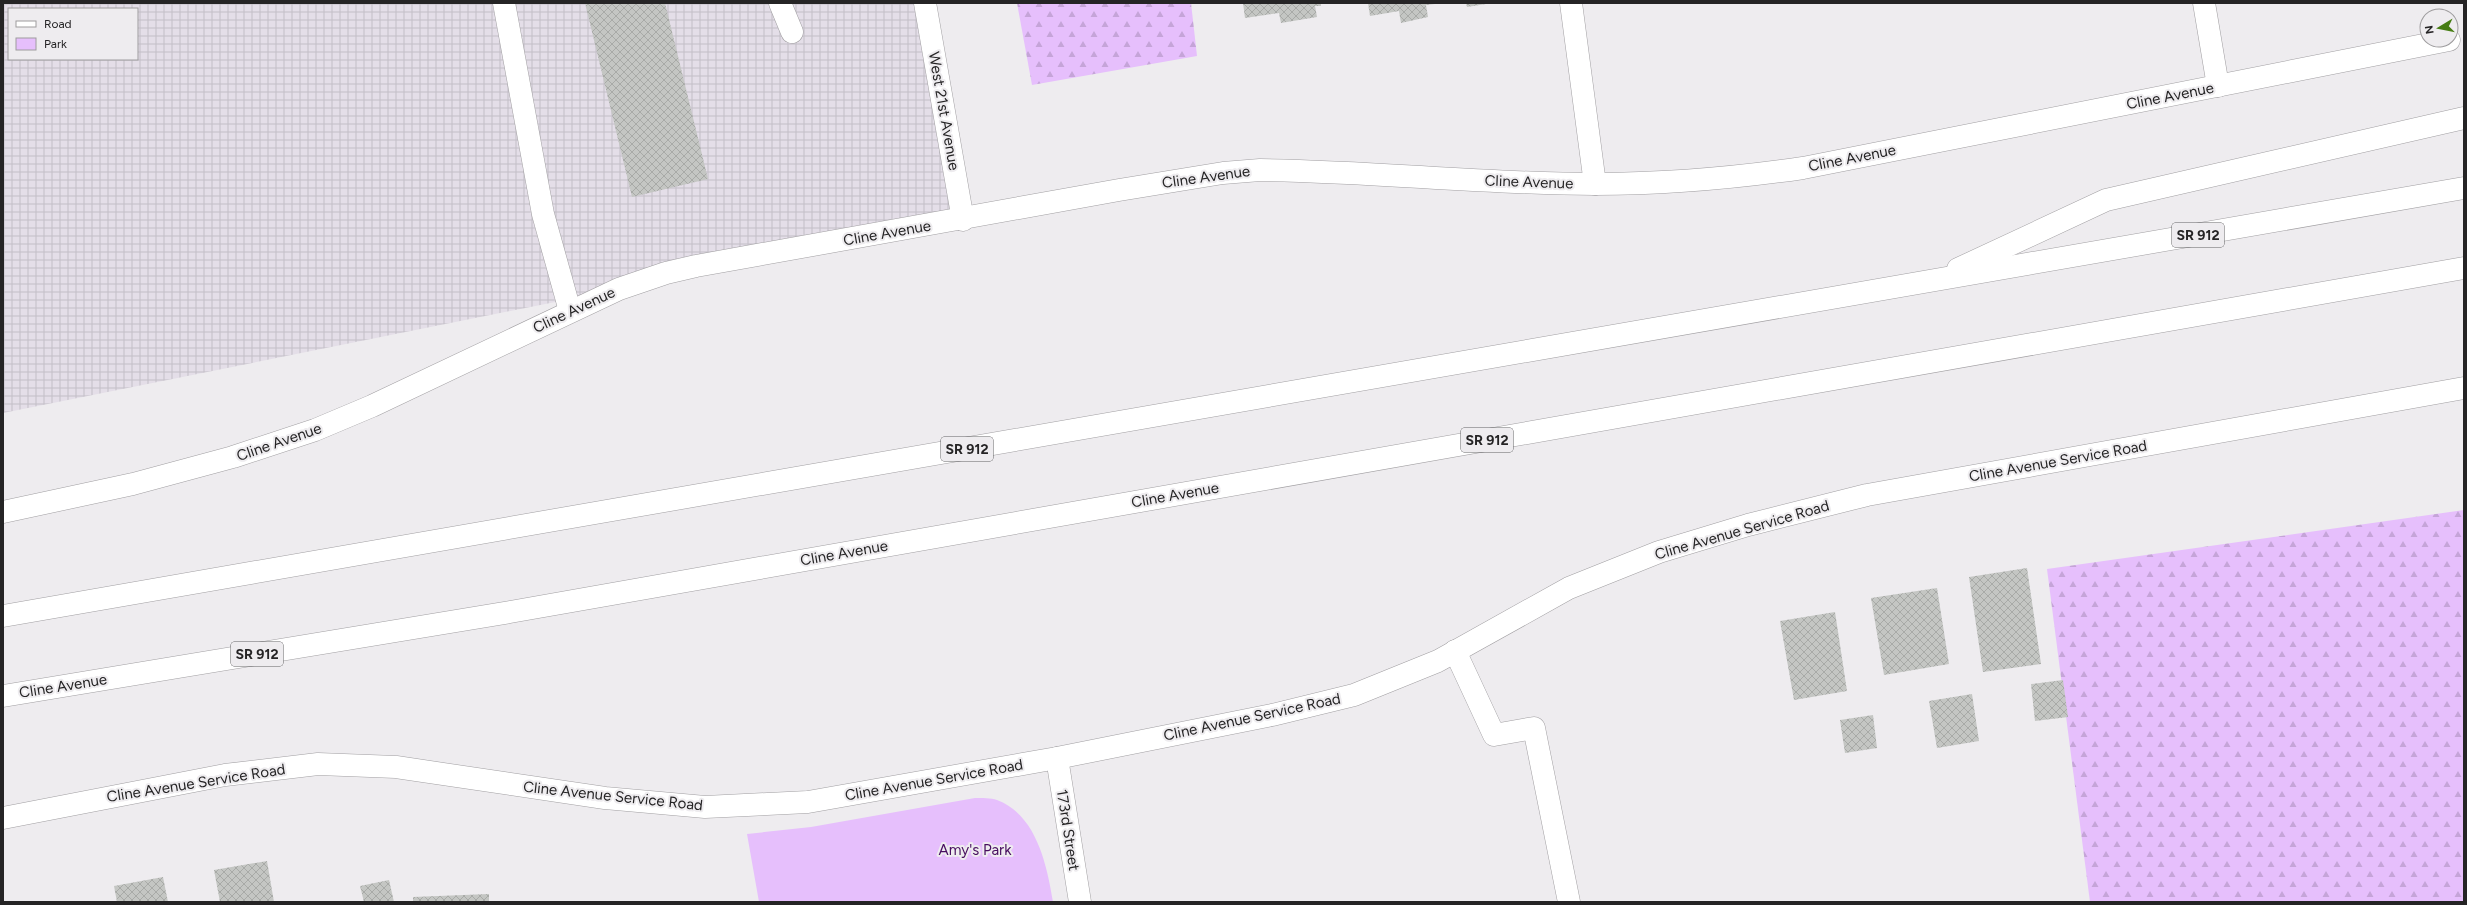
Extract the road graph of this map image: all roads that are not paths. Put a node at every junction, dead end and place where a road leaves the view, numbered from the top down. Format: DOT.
graph roads {
  1 [pos="504,3"];
  2 [pos="780,3"];
  3 [pos="925,3"];
  4 [pos="1571,3"];
  5 [pos="2204,3"];
  6 [pos="792,32"];
  7 [pos="2419,46"];
  8 [pos="2218,86"];
  9 [pos="2464,118"];
  10 [pos="1595,184"];
  11 [pos="2464,188"];
  12 [pos="964,220"];
  13 [pos="2464,268"];
  14 [pos="1932,281"];
  15 [pos="570,311"];
  16 [pos="2464,388"];
  17 [pos="3,512"];
  18 [pos="3,616"];
  19 [pos="1455,651"];
  20 [pos="3,696"];
  21 [pos="1057,758"];
  22 [pos="3,818"];
  23 [pos="1080,902"];
  24 [pos="1569,902"];
  1 -- 15 [label="main road"];
  2 -- 6 [label="main road"];
  3 -- 12 [label="main road, West 21st Avenue"];
  4 -- 10 [label="main road"];
  5 -- 8 [label="main road"];
  7 -- 8 [label="main road, Cline Avenue"];
  8 -- 10 [label="main road, Cline Avenue"];
  9 -- 14 [label="main road"];
  10 -- 12 [label="main road, Cline Avenue"];
  11 -- 14 [label="main road, SR 912"];
  12 -- 15 [label="main road, Cline Avenue"];
  13 -- 20 [label="main road, Cline Avenue / SR 912"];
  14 -- 18 [label="main road, SR 912"];
  15 -- 17 [label="main road, Cline Avenue"];
  16 -- 19 [label="main road, Cline Avenue Service Road"];
  19 -- 21 [label="main road, Cline Avenue Service Road"];
  19 -- 24 [label="main road"];
  21 -- 22 [label="main road, Cline Avenue Service Road"];
  21 -- 23 [label="main road, 173rd Street"];
}
